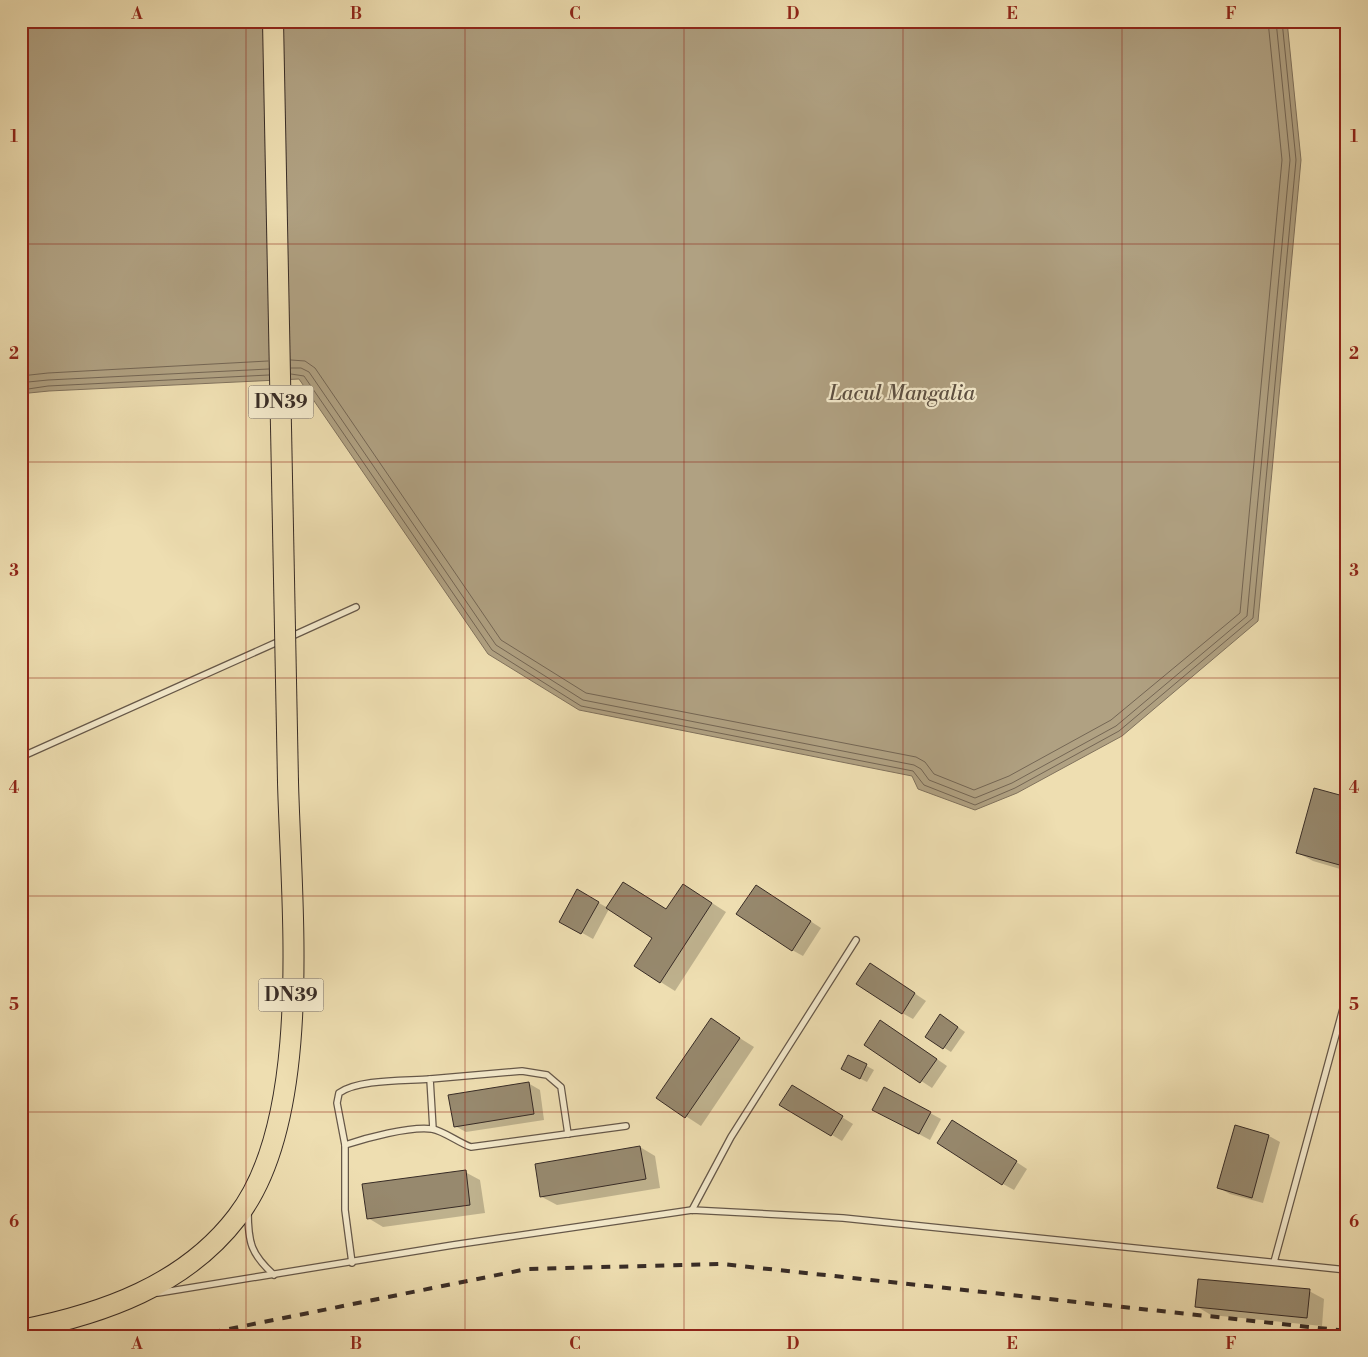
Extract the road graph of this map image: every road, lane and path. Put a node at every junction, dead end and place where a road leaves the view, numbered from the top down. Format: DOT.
graph roads {
  1 [pos="273,21"];
  2 [pos="356,606"];
  3 [pos="21,757"];
  4 [pos="856,940"];
  5 [pos="1347,994"];
  6 [pos="430,1079"];
  7 [pos="626,1126"];
  8 [pos="433,1129"];
  9 [pos="568,1134"];
  10 [pos="344,1145"];
  11 [pos="248,1202"];
  12 [pos="692,1210"];
  13 [pos="1274,1262"];
  14 [pos="352,1263"];
  15 [pos="1347,1270"];
  16 [pos="274,1275"];
  17 [pos="138,1296"];
  18 [pos="21,1330"];
  1 -- 11 [label="highway, DN39, bridge"];
  2 -- 3 [label="lane"];
  4 -- 12 [label="lane"];
  5 -- 13 [label="lane"];
  6 -- 8 [label="lane"];
  6 -- 9 [label="lane"];
  6 -- 10 [label="lane"];
  7 -- 9 [label="lane"];
  8 -- 9 [label="lane"];
  8 -- 10 [label="lane"];
  10 -- 14 [label="lane"];
  11 -- 16 [label="lane"];
  11 -- 17 [label="highway, DN39"];
  12 -- 13 [label="lane"];
  12 -- 14 [label="lane"];
  13 -- 15 [label="lane"];
  14 -- 16 [label="lane"];
  16 -- 17 [label="lane"];
  17 -- 18 [label="highway, DN39"];
}
